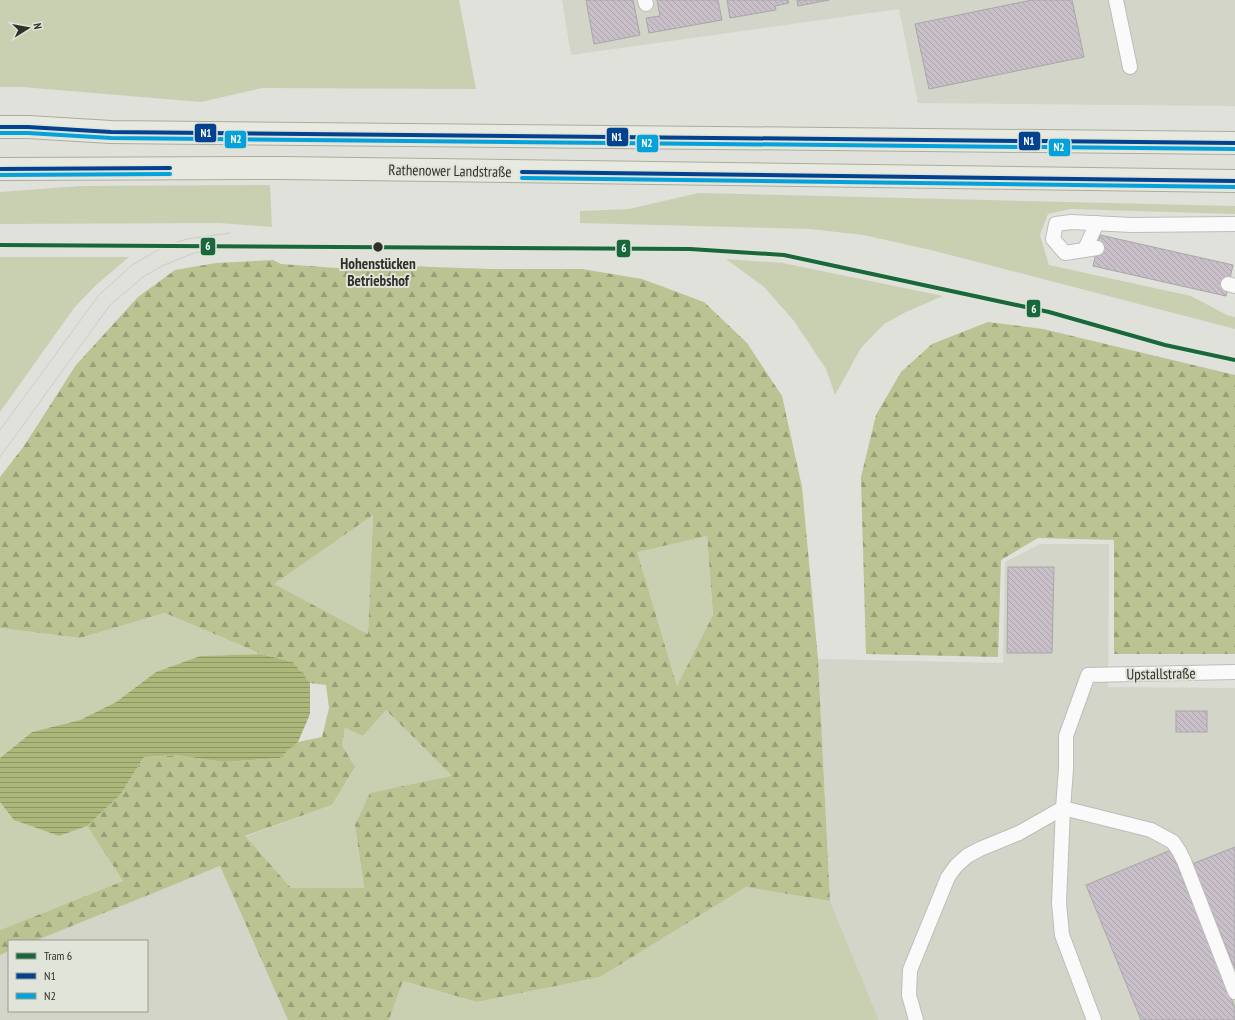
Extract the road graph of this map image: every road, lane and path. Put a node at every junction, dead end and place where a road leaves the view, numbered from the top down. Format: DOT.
graph roads {
  1 [pos="1116,0"];
  2 [pos="1130,67"];
  3 [pos="0,127"];
  4 [pos="1235,143"];
  5 [pos="0,169"];
  6 [pos="1235,181"];
  7 [pos="1097,223"];
  8 [pos="1235,224"];
  9 [pos="1235,672"];
  10 [pos="1063,808"];
  11 [pos="1235,992"];
  12 [pos="916,1020"];
  13 [pos="1094,1020"];
  1 -- 2 [label="lane"];
  3 -- 4 [label="main road"];
  5 -- 6 [label="main road, Rathenower Landstraße"];
  7 -- 7 [label="lane"];
  7 -- 8 [label="lane"];
  9 -- 10 [label="lane, Upstallstraße"];
  10 -- 11 [label="lane"];
  10 -- 12 [label="lane"];
  10 -- 13 [label="lane"];
}
